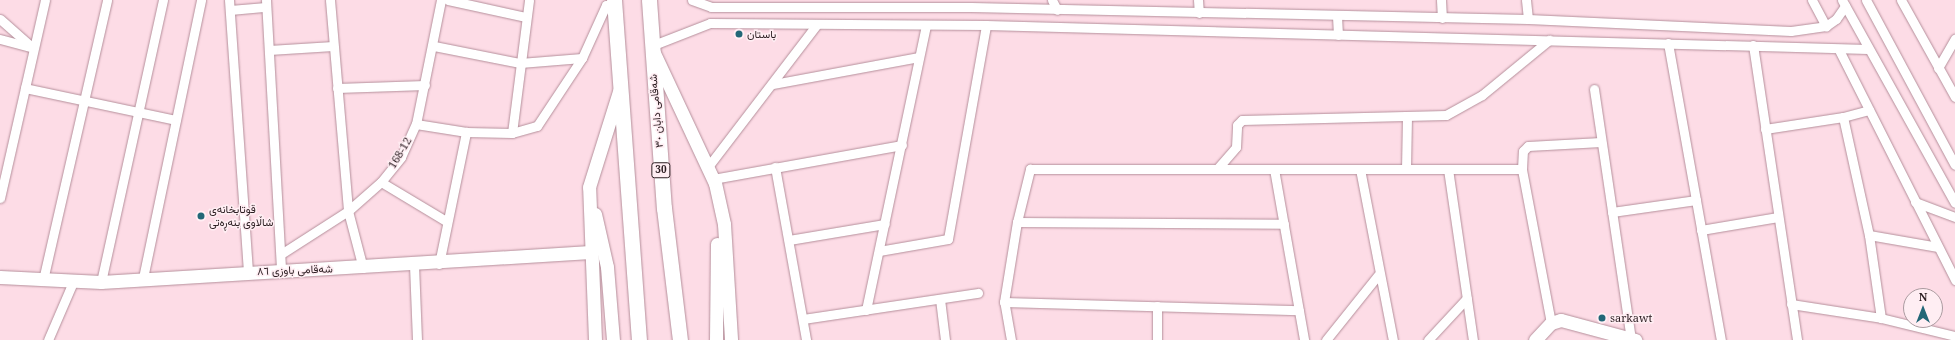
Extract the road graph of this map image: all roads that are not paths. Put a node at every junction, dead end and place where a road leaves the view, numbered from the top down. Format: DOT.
graph roads {
  1 [pos="108,0"];
  2 [pos="163,0"];
  3 [pos="201,0"];
  4 [pos="229,0"];
  5 [pos="330,0"];
  6 [pos="441,0"];
  7 [pos="448,0"];
  8 [pos="529,0"];
  9 [pos="649,0"];
  10 [pos="692,0"];
  11 [pos="979,0"];
  12 [pos="1052,0"];
  13 [pos="1198,0"];
  14 [pos="1441,0"];
  15 [pos="1526,0"];
  16 [pos="1812,0"];
  17 [pos="1866,0"];
  18 [pos="1901,0"];
  19 [pos="41,2"];
  20 [pos="614,3"];
  21 [pos="710,3"];
  22 [pos="1843,3"];
  23 [pos="266,4"];
  24 [pos="971,7"];
  25 [pos="230,10"];
  26 [pos="1057,10"];
  27 [pos="1198,13"];
  28 [pos="1337,16"];
  29 [pos="526,17"];
  30 [pos="1442,18"];
  31 [pos="0,19"];
  32 [pos="1528,19"];
  33 [pos="710,23"];
  34 [pos="817,24"];
  35 [pos="926,25"];
  36 [pos="986,26"];
  37 [pos="1826,26"];
  38 [pos="1708,28"];
  39 [pos="1338,35"];
  40 [pos="0,39"];
  41 [pos="1955,39"];
  42 [pos="1549,40"];
  43 [pos="1668,43"];
  44 [pos="1709,44"];
  45 [pos="1752,45"];
  46 [pos="333,46"];
  47 [pos="434,46"];
  48 [pos="651,46"];
  49 [pos="33,48"];
  50 [pos="1868,49"];
  51 [pos="269,50"];
  52 [pos="1839,50"];
  53 [pos="582,58"];
  54 [pos="919,58"];
  55 [pos="520,63"];
  56 [pos="1938,68"];
  57 [pos="773,84"];
  58 [pos="425,85"];
  59 [pos="25,88"];
  60 [pos="337,88"];
  61 [pos="620,88"];
  62 [pos="1594,89"];
  63 [pos="1955,96"];
  64 [pos="84,100"];
  65 [pos="1869,110"];
  66 [pos="138,112"];
  67 [pos="1407,116"];
  68 [pos="1843,117"];
  69 [pos="176,120"];
  70 [pos="416,124"];
  71 [pos="1765,129"];
  72 [pos="466,132"];
  73 [pos="512,133"];
  74 [pos="1602,142"];
  75 [pos="902,145"];
  76 [pos="1955,165"];
  77 [pos="775,167"];
  78 [pos="1217,169"];
  79 [pos="1274,169"];
  80 [pos="1360,169"];
  81 [pos="1406,169"];
  82 [pos="1448,169"];
  83 [pos="1522,169"];
  84 [pos="710,174"];
  85 [pos="381,182"];
  86 [pos="589,187"];
  87 [pos="0,198"];
  88 [pos="718,198"];
  89 [pos="1696,200"];
  90 [pos="1915,202"];
  91 [pos="1955,203"];
  92 [pos="348,211"];
  93 [pos="1612,212"];
  94 [pos="1778,217"];
  95 [pos="1955,217"];
  96 [pos="446,222"];
  97 [pos="1017,222"];
  98 [pos="885,224"];
  99 [pos="1284,224"];
  100 [pos="1701,230"];
  101 [pos="1869,235"];
  102 [pos="789,240"];
  103 [pos="1938,247"];
  104 [pos="879,251"];
  105 [pos="590,252"];
  106 [pos="280,254"];
  107 [pos="439,264"];
  108 [pos="414,265"];
  109 [pos="363,268"];
  110 [pos="282,270"];
  111 [pos="248,273"];
  112 [pos="1378,275"];
  113 [pos="0,277"];
  114 [pos="143,278"];
  115 [pos="43,280"];
  116 [pos="1955,280"];
  117 [pos="73,282"];
  118 [pos="101,282"];
  119 [pos="978,293"];
  120 [pos="1467,298"];
  121 [pos="940,299"];
  122 [pos="1004,302"];
  123 [pos="1791,304"];
  124 [pos="1157,306"];
  125 [pos="866,310"];
  126 [pos="1299,310"];
  127 [pos="1881,318"];
  128 [pos="802,319"];
  129 [pos="1551,323"];
  130 [pos="1597,335"];
  131 [pos="1955,336"];
  132 [pos="1942,337"];
  133 [pos="1633,339"];
  134 [pos="48,340"];
  135 [pos="417,340"];
  136 [pos="596,340"];
  137 [pos="613,340"];
  138 [pos="639,340"];
  139 [pos="680,340"];
  140 [pos="716,340"];
  141 [pos="730,340"];
  142 [pos="806,340"];
  143 [pos="945,340"];
  144 [pos="1011,340"];
  145 [pos="1157,340"];
  146 [pos="1304,340"];
  147 [pos="1326,340"];
  148 [pos="1393,340"];
  149 [pos="1428,340"];
  150 [pos="1473,340"];
  151 [pos="1536,340"];
  152 [pos="1721,340"];
  153 [pos="1797,340"];
  1 -- 64 [label="street"];
  2 -- 66 [label="street"];
  3 -- 69 [label="street"];
  4 -- 25 [label="street"];
  5 -- 46 [label="street"];
  6 -- 47 [label="street, 168-12"];
  7 -- 29 [label="street"];
  8 -- 29 [label="street"];
  9 -- 48 [label="main road, شەقامی دابان ٣٠ / 30"];
  10 -- 21 [label="street"];
  11 -- 24 [label="street"];
  12 -- 26 [label="street"];
  13 -- 27 [label="street"];
  14 -- 30 [label="street"];
  15 -- 32 [label="street"];
  16 -- 37 [label="street"];
  17 -- 76 [label="street"];
  18 -- 56 [label="street"];
  19 -- 49 [label="street"];
  20 -- 53 [label="street"];
  20 -- 61 [label="main road"];
  21 -- 24 [label="street"];
  21 -- 33 [label="street"];
  22 -- 37 [label="street"];
  22 -- 50 [label="street"];
  23 -- 25 [label="street"];
  23 -- 51 [label="street"];
  24 -- 26 [label="street"];
  25 -- 111 [label="street"];
  26 -- 27 [label="street"];
  27 -- 28 [label="street"];
  28 -- 30 [label="street"];
  28 -- 39 [label="street"];
  29 -- 55 [label="street"];
  30 -- 32 [label="street"];
  31 -- 49 [label="street"];
  32 -- 38 [label="street"];
  33 -- 34 [label="street"];
  33 -- 48 [label="street"];
  34 -- 35 [label="street"];
  34 -- 57 [label="street"];
  35 -- 36 [label="street"];
  35 -- 54 [label="street"];
  36 -- 39 [label="street"];
  36 -- 104 [label="street"];
  37 -- 38 [label="street"];
  38 -- 44 [label="street"];
  39 -- 42 [label="street"];
  40 -- 49 [label="street"];
  41 -- 56 [label="street"];
  42 -- 43 [label="street"];
  42 -- 67 [label="street"];
  43 -- 44 [label="street"];
  43 -- 89 [label="street"];
  44 -- 45 [label="street"];
  45 -- 52 [label="street"];
  45 -- 71 [label="street"];
  46 -- 51 [label="street"];
  46 -- 60 [label="street"];
  47 -- 55 [label="street"];
  47 -- 58 [label="street, 168-12"];
  48 -- 84 [label="street"];
  48 -- 139 [label="main road, شەقامی دابان ٣٠ / 30"];
  49 -- 59 [label="street"];
  50 -- 52 [label="street"];
  50 -- 91 [label="street"];
  51 -- 106 [label="street"];
  52 -- 65 [label="street"];
  53 -- 55 [label="street"];
  53 -- 73 [label="street"];
  54 -- 57 [label="street"];
  54 -- 75 [label="street"];
  55 -- 73 [label="street"];
  56 -- 63 [label="street"];
  57 -- 84 [label="street"];
  58 -- 60 [label="street"];
  58 -- 70 [label="street, 168-12"];
  59 -- 64 [label="street"];
  59 -- 87 [label="street"];
  60 -- 92 [label="street"];
  61 -- 86 [label="street"];
  61 -- 138 [label="main road"];
  62 -- 74 [label="street"];
  64 -- 66 [label="street"];
  64 -- 115 [label="street"];
  65 -- 68 [label="street"];
  65 -- 90 [label="street"];
  66 -- 69 [label="street"];
  66 -- 118 [label="street"];
  67 -- 78 [label="street"];
  67 -- 81 [label="street"];
  68 -- 71 [label="street"];
  68 -- 101 [label="street"];
  69 -- 114 [label="street"];
  70 -- 72 [label="street"];
  70 -- 85 [label="street, 168-12"];
  71 -- 94 [label="street"];
  72 -- 73 [label="street"];
  72 -- 96 [label="street"];
  74 -- 83 [label="street"];
  74 -- 93 [label="street"];
  75 -- 77 [label="street"];
  75 -- 98 [label="street"];
  77 -- 84 [label="street"];
  77 -- 102 [label="street"];
  78 -- 79 [label="street"];
  78 -- 97 [label="street"];
  79 -- 80 [label="street"];
  79 -- 99 [label="street"];
  80 -- 81 [label="street"];
  80 -- 112 [label="street"];
  81 -- 82 [label="street"];
  82 -- 83 [label="street"];
  82 -- 120 [label="street"];
  83 -- 129 [label="street"];
  84 -- 88 [label="street"];
  85 -- 92 [label="street, 168-12"];
  85 -- 96 [label="street"];
  86 -- 105 [label="street"];
  86 -- 137 [label="street"];
  88 -- 140 [label="street"];
  88 -- 141 [label="street"];
  89 -- 93 [label="street"];
  89 -- 100 [label="street"];
  90 -- 95 [label="street"];
  90 -- 103 [label="street"];
  92 -- 106 [label="street, 168-12"];
  92 -- 109 [label="street"];
  93 -- 133 [label="street"];
  94 -- 100 [label="street"];
  94 -- 123 [label="street"];
  96 -- 107 [label="street"];
  97 -- 99 [label="street"];
  97 -- 122 [label="street"];
  98 -- 102 [label="street"];
  98 -- 104 [label="street"];
  99 -- 126 [label="street"];
  100 -- 152 [label="street"];
  101 -- 103 [label="street"];
  101 -- 127 [label="street"];
  102 -- 128 [label="street"];
  103 -- 116 [label="street"];
  104 -- 125 [label="street"];
  105 -- 107 [label="street, شەقامی باوزی ٨٦"];
  105 -- 136 [label="street"];
  106 -- 110 [label="street"];
  107 -- 108 [label="street, شەقامی باوزی ٨٦"];
  108 -- 109 [label="street, شەقامی باوزی ٨٦"];
  108 -- 135 [label="street"];
  109 -- 110 [label="street, شەقامی باوزی ٨٦"];
  110 -- 111 [label="street, شەقامی باوزی ٨٦"];
  111 -- 114 [label="street, شەقامی باوزی ٨٦"];
  112 -- 147 [label="street"];
  112 -- 148 [label="street"];
  113 -- 115 [label="street, شەقامی باوزی ٨٦"];
  114 -- 118 [label="street, شەقامی باوزی ٨٦"];
  115 -- 117 [label="street, شەقامی باوزی ٨٦"];
  117 -- 118 [label="street, شەقامی باوزی ٨٦"];
  117 -- 134 [label="street"];
  119 -- 121 [label="street"];
  120 -- 149 [label="street"];
  120 -- 150 [label="street"];
  121 -- 125 [label="street"];
  121 -- 143 [label="street"];
  122 -- 124 [label="street"];
  122 -- 144 [label="street"];
  123 -- 127 [label="street"];
  123 -- 153 [label="street"];
  124 -- 126 [label="street"];
  124 -- 145 [label="street"];
  125 -- 128 [label="street"];
  126 -- 146 [label="street"];
  127 -- 132 [label="street"];
  128 -- 142 [label="street"];
  129 -- 130 [label="street"];
  129 -- 151 [label="street"];
  130 -- 133 [label="street"];
  131 -- 132 [label="street"];
}
